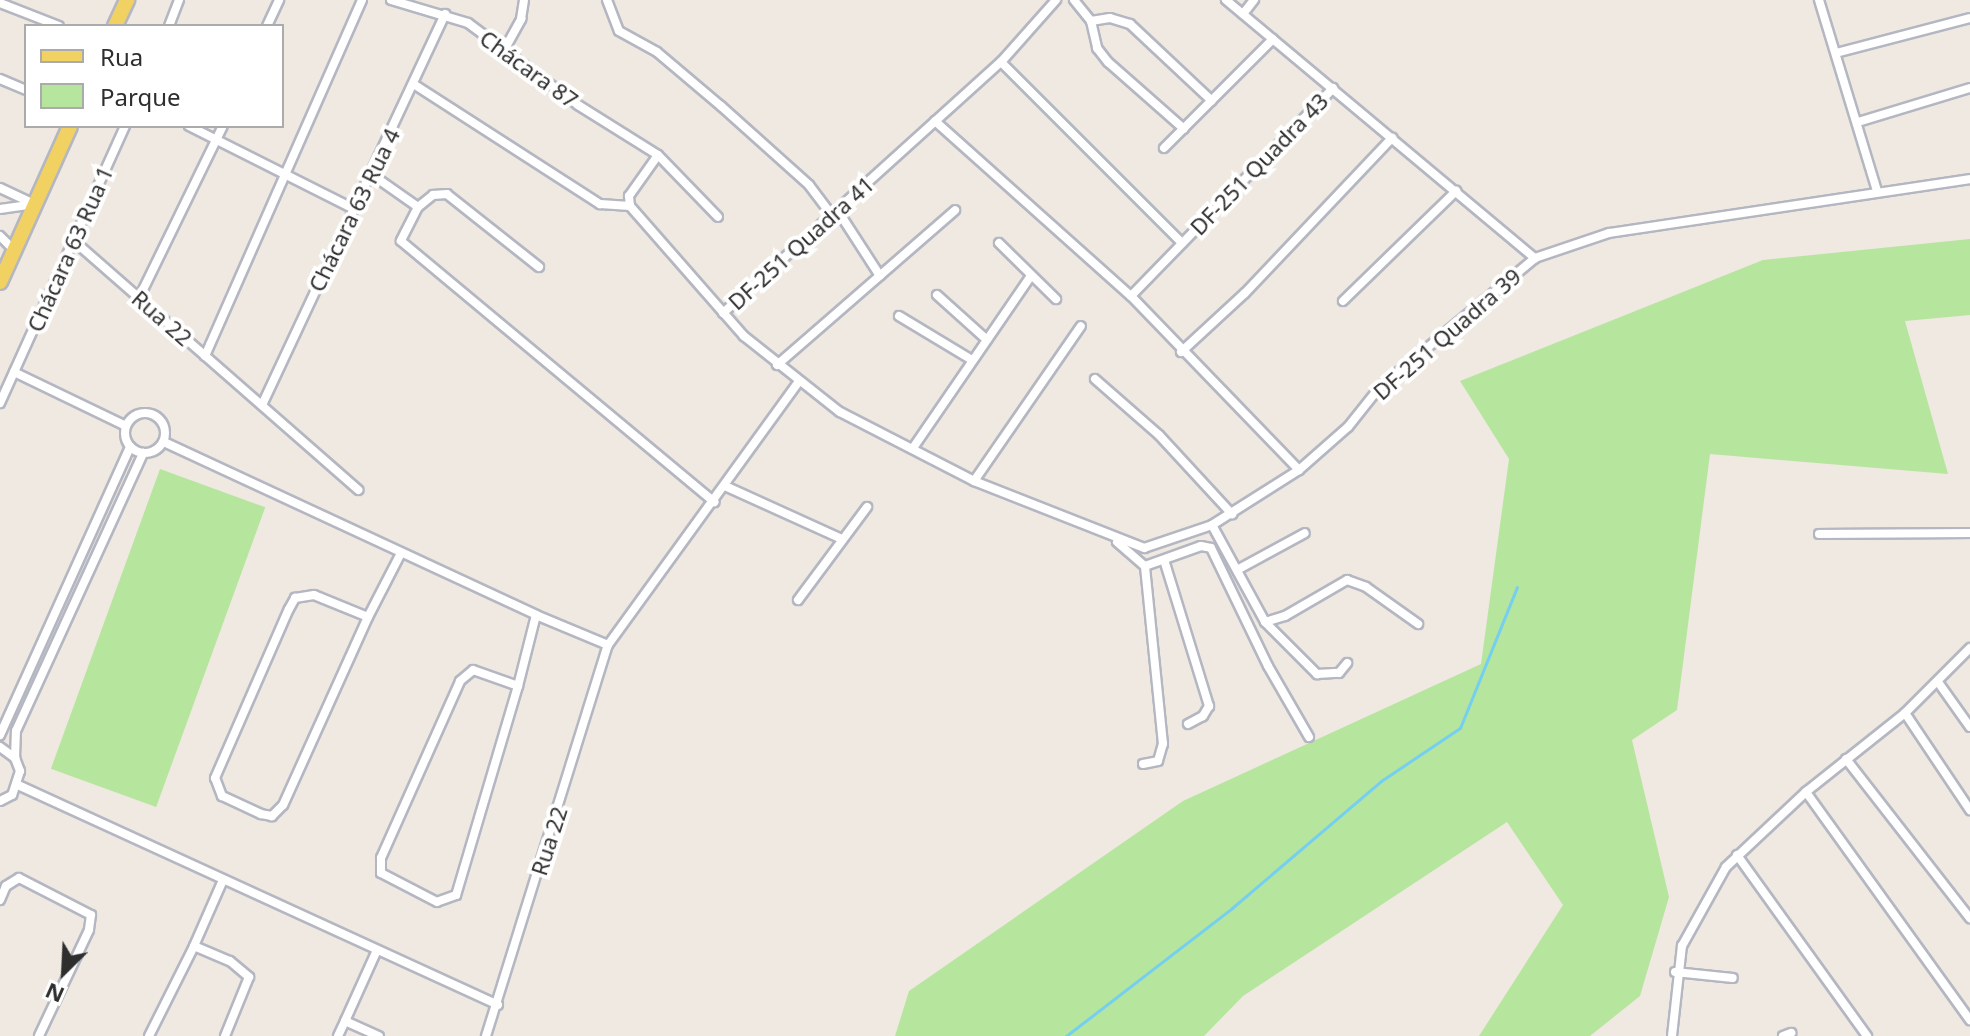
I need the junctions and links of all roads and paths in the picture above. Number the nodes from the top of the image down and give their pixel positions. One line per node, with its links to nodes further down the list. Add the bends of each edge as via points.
1 (127, 0): 20 (main road)
2 (179, 0): 21 (street)
3 (279, 0): 22 (street)
4 (362, 0): 45 (street)
5 (391, 0): 14 (street, Chácara 87)
6 (524, 0): 24 (street, via 521,19)
7 (607, 0): 56 (street, via 619,31 657,52)
8 (1056, 0): 26 (street, DF-251 Quadra 41)
9 (1074, 0): 18 (street)
10 (1226, 0): 16 (street)
11 (1254, 0): 16 (street)
12 (1819, 0): 25 (street)
13 (0, 3): 19 (street)
14 (430, 5): 15 (street, Chácara 87)
15 (445, 14): 24 (street, Chácara 87, via 468,23); 28 (street, Chácara 63 Rua 4)
16 (1243, 14): 23 (street)
17 (1970, 18): 25 (street)
18 (1091, 21): 32 (street, via 1110,18 1130,24); 39 (street, via 1093,37 1108,62)
19 (54, 24)
20 (116, 24)
21 (170, 24)
22 (268, 24)
23 (1273, 39): 29 (street); 32 (street)
24 (503, 52): 43 (street, Chácara 87)
25 (1836, 53): 34 (street)
26 (1001, 62): 33 (street, DF-251 Quadra 41); 61 (street)
27 (0, 79): 31 (street)
28 (415, 85): 44 (street, Chácara 63 Rua 4); 51 (street, via 600,204)
29 (1333, 88): 40 (street, DF-251 Quadra 43); 61 (street, DF-251 Quadra 43)
30 (1970, 88): 34 (street)
31 (24, 89)
32 (1212, 101): 39 (street)
33 (935, 121): 56 (street, DF-251 Quadra 41); 69 (street)
34 (1858, 122): 49 (street)
35 (69, 128): 50 (main road)
36 (124, 128): 59 (street, Chácara 63 Rua 1)
37 (193, 128): 41 (street)
38 (222, 128): 41 (street)
39 (1184, 129): 42 (street)
40 (1392, 138): 48 (street, DF-251 Quadra 43); 77 (street, via 1245,293)
41 (216, 141): 45 (street); 70 (street)
42 (1164, 148)
43 (658, 155): 51 (street, via 629,196); 57 (street, Chácara 87)
44 (371, 174): 52 (street); 54 (street, Chácara 63 Rua 4)
45 (286, 176): 54 (street); 78 (street)
46 (1970, 179): 49 (street, DF-251 Quadra 39)
47 (0, 188): 50 (street)
48 (1456, 191): 63 (street, DF-251 Quadra 43); 72 (street)
49 (1877, 191): 63 (street, DF-251 Quadra 39, via 1609,233)
50 (35, 204): 53 (street); 62 (main road)
51 (630, 206): 73 (street)
52 (418, 207): 64 (street, via 433,195 447,194); 95 (street, via 401,241)
53 (0, 209)
54 (354, 209): 85 (street, Chácara 63 Rua 4)
55 (955, 210): 65 (street)
56 (835, 213): 65 (street); 73 (street, DF-251 Quadra 41, via 759,275)
57 (718, 217)
58 (0, 236): 62 (street)
59 (74, 241): 70 (street, Rua 22); 81 (street, Chácara 63 Rua 1)
60 (999, 243): 67 (street)
61 (1182, 243): 69 (street, DF-251 Quadra 43)
62 (14, 250): 66 (main road)
63 (1535, 258): 91 (street, DF-251 Quadra 39, via 1379,388 1348,427)
64 (539, 267)
65 (880, 276): 80 (street)
66 (1, 277)
67 (1030, 277): 71 (street); 76 (street)
68 (937, 295): 76 (street)
69 (1131, 296): 77 (street)
70 (139, 298): 78 (street, Rua 22)
71 (1056, 299)
72 (1343, 301)
73 (723, 313): 80 (street, DF-251 Quadra 41)
74 (899, 316): 79 (street)
75 (1081, 326): 92 (street)
76 (987, 340): 79 (street)
77 (1181, 352): 91 (street)
78 (205, 356): 85 (street, Rua 22)
79 (972, 360): 89 (street)
80 (777, 365): 83 (street, DF-251 Quadra 41)
81 (14, 372): 84 (street, Chácara 63 Rua 1); 86 (street)
82 (1095, 379): 97 (street, via 1159,435)
83 (798, 383): 89 (street, DF-251 Quadra 41, via 868,428); 93 (street, Rua 22)
84 (0, 403)
85 (262, 405): 94 (street, Rua 22)
86 (126, 426): 87 (street, via 133,418 153,415 165,432); 88 (street)
87 (164, 442): 90 (street); 104 (street)
88 (130, 447): 90 (street); 121 (street)
89 (913, 448): 92 (street, DF-251 Quadra 39)
90 (143, 453): 124 (street, via 16,731)
91 (1299, 470): 97 (street, DF-251 Quadra 39)
92 (974, 481): 103 (street, DF-251 Quadra 39)
93 (725, 486): 95 (street, Rua 22); 102 (street)
94 (358, 490)
95 (714, 502): 113 (street, Rua 22)
96 (867, 507): 102 (street)
97 (1232, 514): 98 (street, DF-251 Quadra 39)
98 (1212, 525): 103 (street, DF-251 Quadra 39, via 1156,548); 107 (street)
99 (1305, 533): 107 (street)
100 (1970, 533): 101 (street)
101 (1819, 534)
102 (842, 539): 108 (street)
103 (1116, 540): 106 (street)
104 (400, 555): 109 (street); 110 (street)
105 (1165, 563): 106 (street); 119 (street, via 1209,706 1209,712); 122 (street, via 1201,546 1211,548)
106 (1145, 566): 126 (street, via 1163,744 1158,761)
107 (1237, 570): 111 (street)
108 (798, 600)
109 (536, 615): 113 (street); 117 (street)
110 (368, 617): 110 (street, via 283,805 272,816 222,796 215,778 295,598 314,595)
111 (1265, 622): 112 (street, via 1347,580 1366,587); 115 (street, via 1317,674 1339,673)
112 (1418, 624)
113 (608, 645): 139 (street, Rua 22)
114 (1970, 648): 116 (street)
115 (1347, 663)
116 (1938, 682): 118 (street); 120 (street)
117 (518, 686): 117 (street, via 456,895 437,902 392,881 381,873 381,858 460,681 473,670)
118 (1905, 713): 125 (street); 130 (street)
119 (1188, 724)
120 (1970, 727)
121 (0, 735)
122 (1309, 737)
123 (0, 747): 124 (street)
124 (15, 758): 127 (street)
125 (1846, 759): 128 (street); 134 (street)
126 (1143, 764)
127 (18, 785): 129 (street); 132 (street)
128 (1806, 792): 131 (street); 140 (street)
129 (0, 801)
130 (1970, 810)
131 (1737, 855): 137 (street, via 1696,913); 149 (street)
132 (223, 880): 135 (street); 136 (street)
133 (0, 900): 142 (street, via 6,886 19,878 91,915 89,930)
134 (1970, 918)
135 (194, 946): 143 (street); 144 (street, via 230,961 249,977)
136 (377, 950): 139 (street); 141 (street)
137 (1675, 972): 138 (street); 148 (street)
138 (1733, 978)
139 (498, 1005): 147 (street, Rua 22)
140 (1970, 1020)
141 (345, 1021): 145 (street); 146 (street)
142 (39, 1036)
143 (149, 1036)
144 (225, 1036)
145 (338, 1036)
146 (379, 1036)
147 (486, 1036)
148 (1672, 1036)
149 (1867, 1036)

